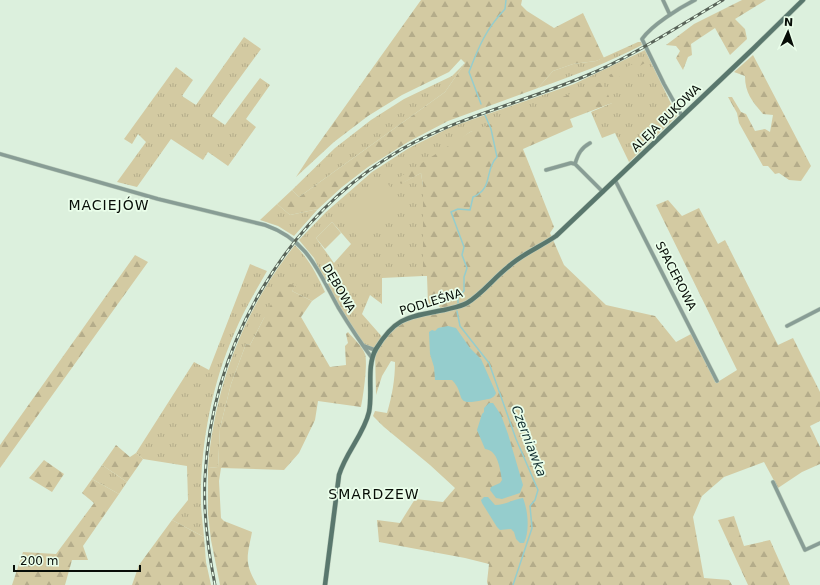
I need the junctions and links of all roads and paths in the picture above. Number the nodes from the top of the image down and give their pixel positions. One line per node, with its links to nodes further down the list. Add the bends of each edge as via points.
1 (663, 0): 4 (street)
2 (694, 0): 4 (street)
3 (803, 0): 5 (street, ALEJA BUKOWA)
4 (670, 15): 5 (street, via 642,39)
5 (682, 116): 10 (street, ALEJA BUKOWA)
6 (590, 143): 8 (street, via 580,150)
7 (0, 154): 15 (street, DĘBOWA, via 158,199 266,225 282,232 295,241 311,259)
8 (575, 164): 9 (street); 11 (street)
9 (546, 170)
10 (615, 180): 11 (street, ALEJA BUKOWA); 18 (street, SPACEROWA)
11 (603, 192): 12 (street, ALEJA BUKOWA, via 560,232)
12 (539, 247): 16 (street, PODLEŚNA, via 511,264 468,302 412,316 399,322)
13 (820, 309): 14 (street)
14 (787, 326)
15 (363, 346): 16 (street); 17 (street, DĘBOWA)
16 (375, 350): 17 (street, PODLEŚNA)
17 (372, 358): 21 (street, PODLEŚNA, via 367,417 344,461 337,483)
18 (718, 381)
19 (773, 482): 20 (street, via 806,550)
20 (820, 543)
21 (325, 585)

